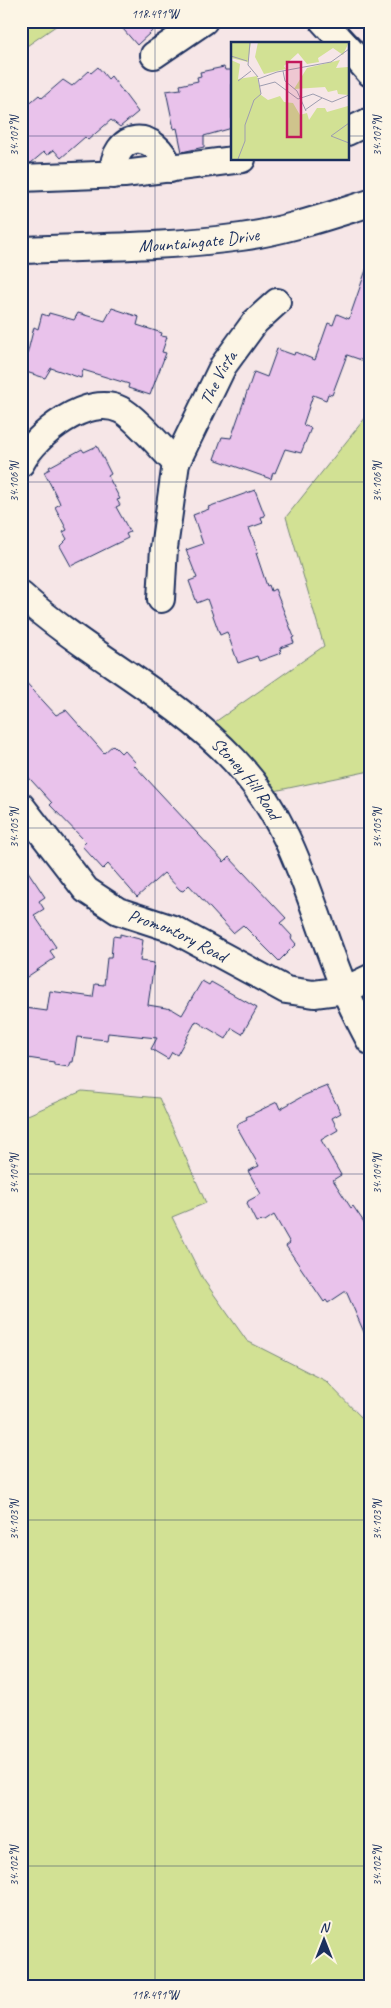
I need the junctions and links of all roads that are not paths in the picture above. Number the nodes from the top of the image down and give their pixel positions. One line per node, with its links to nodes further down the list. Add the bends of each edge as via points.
1 (204, 21): 5 (street)
2 (322, 21): 3 (street)
3 (342, 42)
4 (348, 48): 6 (street)
5 (154, 55)
6 (370, 73)
7 (370, 121): 8 (street)
8 (348, 132)
9 (235, 160): 10 (street, via 113,175)
10 (21, 178)
11 (370, 202): 12 (street, Mountaingate Drive, via 326,217 243,237)
12 (21, 250)
13 (277, 302): 15 (street, The Vista, via 255,322 222,366)
14 (23, 457): 15 (street, via 58,422 85,408 102,404 123,410)
15 (176, 463): 17 (street, The Vista, via 164,548)
16 (21, 595): 20 (street, Stoney Hill Road, via 173,708 234,759 288,838)
17 (161, 599)
18 (21, 806): 20 (street, Promontory Road, via 86,890 118,911 173,929 286,990 314,994)
19 (370, 978): 20 (street, Promontory Road)
20 (344, 990): 21 (street, Stoney Hill Road)
21 (370, 1041)

